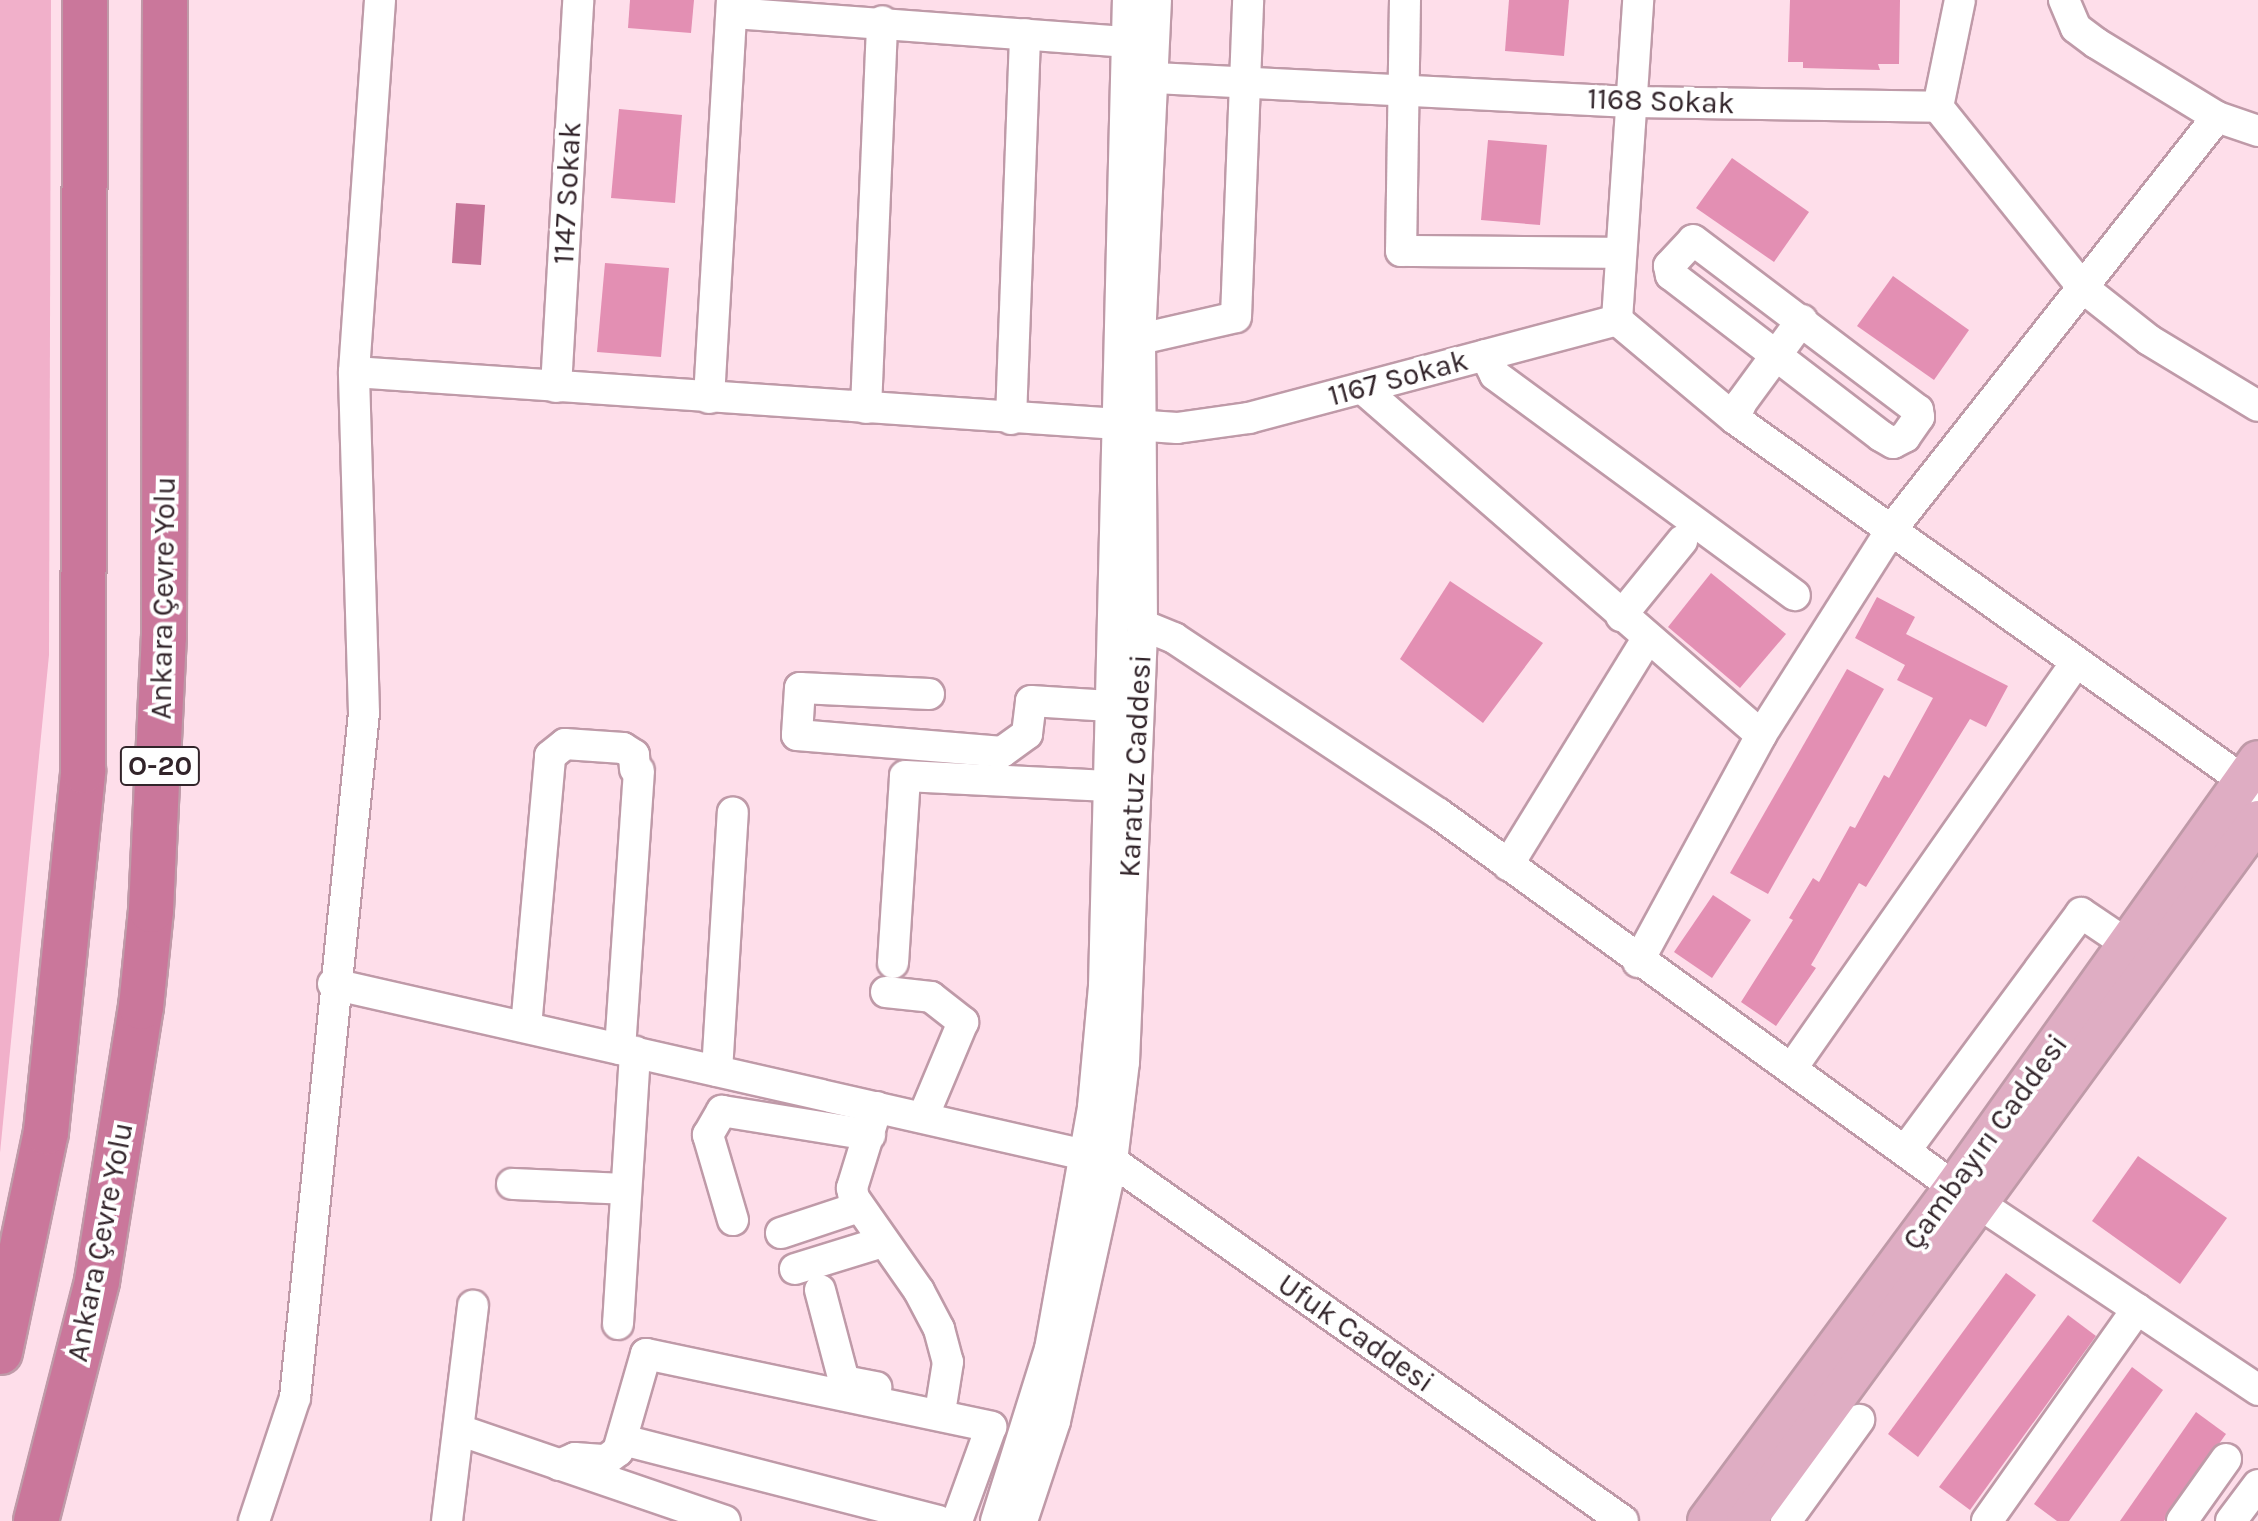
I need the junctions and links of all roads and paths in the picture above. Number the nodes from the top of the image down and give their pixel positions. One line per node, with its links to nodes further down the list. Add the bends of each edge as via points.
1 (85, 0): 77 (highway, O-20, via 83,771 46,1132)
2 (165, 0): 87 (highway, Ankara Çevre Yolu / O-20, via 164,637 151,910 141,1007 97,1281)
3 (380, 0): 30 (street)
4 (578, 0): 31 (street, 1147 Sokak)
5 (1128, 0): 15 (street, Karatuz Caddesi)
6 (1156, 0): 15 (street, Karatuz Caddesi)
7 (1248, 0): 17 (street)
8 (1405, 0): 18 (street)
9 (1638, 0): 19 (street)
10 (1960, 0): 20 (street)
11 (2064, 0): 21 (street, via 2076,28)
12 (732, 6): 13 (street); 33 (street)
13 (882, 21): 14 (street); 35 (street)
14 (1025, 34): 15 (street); 36 (street)
15 (1141, 43): 16 (street, Karatuz Caddesi); 38 (street, Karatuz Caddesi)
16 (1155, 78): 17 (street, 1168 Sokak); 27 (street, Karatuz Caddesi)
17 (1243, 82): 18 (street, 1168 Sokak); 27 (street, via 1236,317)
18 (1403, 87): 19 (street, 1168 Sokak); 23 (street, via 1401,251)
19 (1630, 102): 20 (street, 1168 Sokak); 23 (street)
20 (1938, 107): 24 (street)
21 (2217, 117): 22 (street); 24 (street)
22 (2258, 131)
23 (1618, 253): 25 (street)
24 (2082, 287): 34 (street, via 2149,340); 39 (street)
25 (1617, 320): 28 (street, 1167 Sokak); 37 (street)
26 (1802, 320): 29 (street); 29 (street, via 1701,241 1686,245 1673,260 1671,275); 29 (street, via 1918,410 1905,437 1893,443 1881,436)
27 (1140, 339): 38 (street, Karatuz Caddesi)
28 (1485, 355): 32 (street, 1167 Sokak); 41 (street, via 1495,375)
29 (1775, 357): 37 (street)
30 (354, 372): 31 (street, 1167 Sokak); 56 (street, via 364,713)
31 (556, 387): 33 (street, 1167 Sokak)
32 (1362, 388): 38 (street, 1167 Sokak, via 1249,418 1177,428); 42 (street)
33 (709, 398): 35 (street, 1167 Sokak)
34 (2258, 406)
35 (866, 408): 36 (street, 1167 Sokak)
36 (1011, 419): 38 (street, 1167 Sokak)
37 (1735, 419): 39 (street)
38 (1128, 424): 43 (street, Karatuz Caddesi); 47 (street)
39 (1891, 530): 45 (street); 48 (street)
40 (1682, 541): 42 (street)
41 (1795, 595)
42 (1621, 616): 44 (street)
43 (1142, 625): 53 (street, via 1174,638); 64 (street, Karatuz Caddesi, via 1124,1062)
44 (1647, 639): 48 (street); 53 (street)
45 (2076, 663): 49 (street); 59 (street)
46 (929, 694): 47 (street, via 800,688 797,735 1002,752 1027,734 1031,701)
47 (1110, 706): 50 (street)
48 (1761, 735): 55 (street)
49 (2253, 777): 54 (main road, Çambayırı Caddesi)
50 (1109, 786): 61 (street, via 905,776 890,978 931,997 963,1022); 64 (street)
51 (733, 812): 60 (street)
52 (2258, 820): 67 (main road, Çambayırı Caddesi)
53 (1508, 865): 55 (street)
54 (2127, 944): 63 (street, via 2081,913); 67 (main road, Çambayırı Caddesi)
55 (1638, 962): 59 (street)
56 (333, 984): 57 (street); 88 (street, via 295,1398)
57 (526, 1027): 58 (street); 58 (street, via 550,756 565,744 623,748 634,755 637,770)
58 (628, 1051): 60 (street); 66 (street)
59 (1792, 1068): 63 (street)
60 (717, 1071): 62 (street)
61 (923, 1117): 62 (street); 64 (street)
62 (874, 1121): 68 (street, via 852,1188); 69 (street, via 722,1111 708,1135)
63 (1905, 1151): 67 (street)
64 (1098, 1157): 80 (street, Karatuz Caddesi); 95 (street, Ufuk Caddesi)
65 (512, 1184): 66 (street)
66 (626, 1189): 76 (street)
67 (1968, 1196): 75 (street); 96 (main road, Çambayırı Caddesi); 97 (main road, Çambayırı Caddesi)
68 (859, 1207): 70 (street); 71 (street)
69 (733, 1220)
70 (781, 1233)
71 (883, 1242): 72 (street); 79 (street, via 919,1291 943,1339 948,1371)
72 (795, 1269)
73 (820, 1290): 79 (street, via 844,1381)
74 (473, 1306): 82 (street)
75 (2137, 1309): 78 (street); 99 (street)
76 (618, 1324)
77 (0, 1352)
78 (2258, 1390)
79 (942, 1401): 80 (street)
80 (1043, 1417): 93 (street); 94 (street, Karatuz Caddesi)
81 (1859, 1420): 98 (street)
82 (459, 1430): 85 (street); 89 (street)
83 (623, 1440): 85 (street, via 606,1460 575,1458); 91 (street); 92 (street, via 646,1354 991,1427)
84 (2226, 1459): 100 (street)
85 (559, 1465): 90 (street)
86 (2258, 1485): 101 (street)
87 (36, 1521)
88 (254, 1521)
89 (447, 1521)
90 (725, 1521)
91 (939, 1521)
92 (957, 1521)
93 (996, 1521)
94 (1022, 1521)
95 (1623, 1521)
96 (1707, 1521)
97 (1746, 1521)
98 (1786, 1521)
99 (1987, 1521)
100 (2182, 1521)
101 (2231, 1521)

